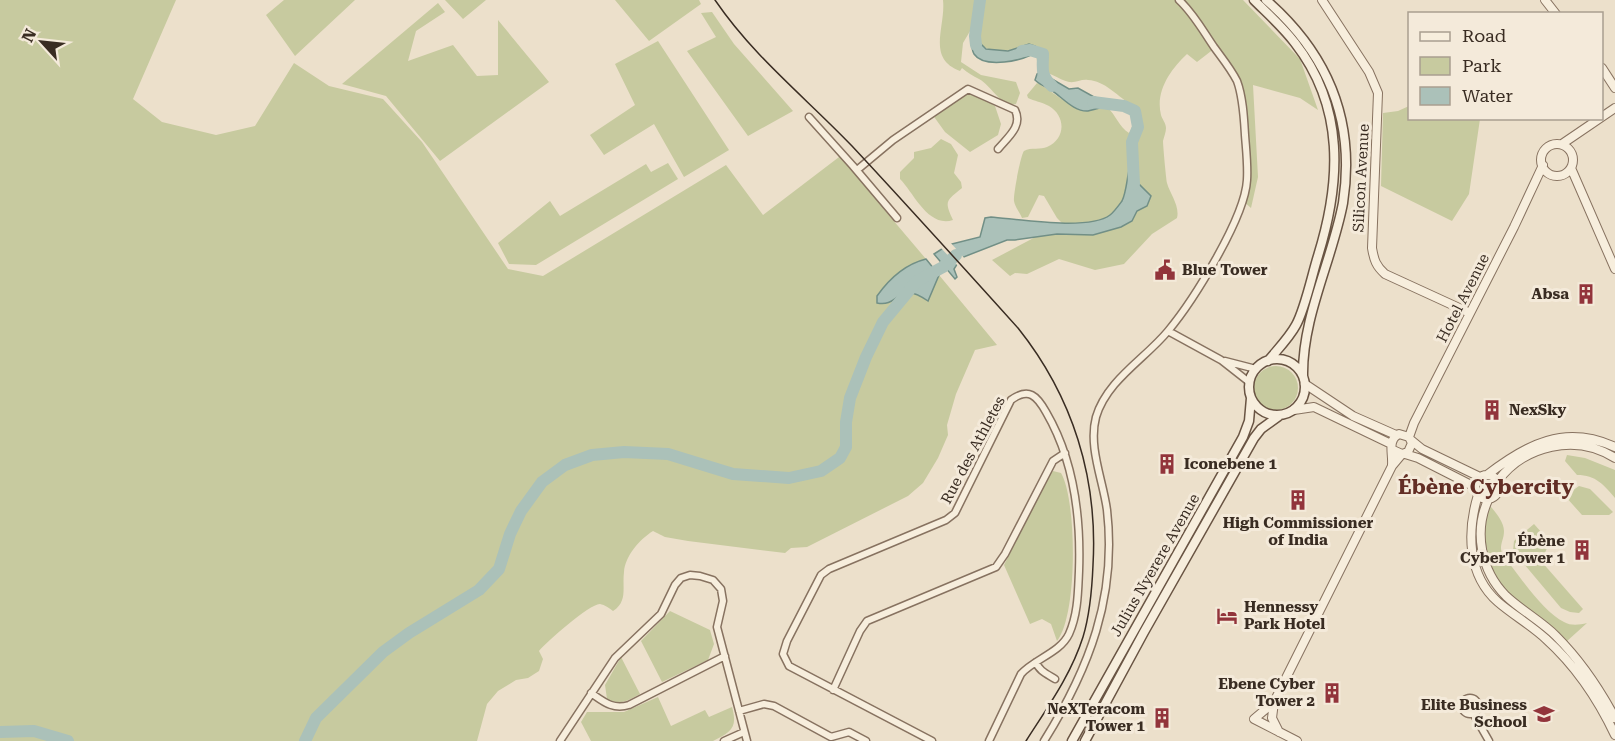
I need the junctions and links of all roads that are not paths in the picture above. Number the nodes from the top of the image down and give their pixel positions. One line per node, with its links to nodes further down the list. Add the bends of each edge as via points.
1 (1179, 0): 25 (street, via 1196,18 1237,82 1244,117 1247,180 1243,201 1221,248)
2 (1254, 0): 27 (main road, via 1296,44 1318,82 1329,114 1335,158 1329,218 1296,325)
3 (1266, 0): 29 (main road, via 1298,31 1317,58 1339,108 1346,143 1343,203 1307,332)
4 (1322, 0): 24 (street, Silicon Avenue, via 1378,93 1372,248 1377,267)
5 (1545, 0): 6 (street)
6 (1554, 12)
7 (1603, 70): 8 (street)
8 (1615, 88)
9 (809, 117): 17 (street)
10 (1598, 120): 11 (street)
11 (1576, 135): 12 (street); 14 (street)
12 (1562, 144): 14 (street); 15 (street, via 1548,147 1542,155)
13 (998, 149): 17 (street, via 1018,125 1019,117 1015,110 968,89 893,140)
14 (1572, 154): 16 (street)
15 (1543, 165): 19 (street); 21 (street, Hotel Avenue)
16 (1571, 168): 18 (street); 20 (street)
17 (857, 170): 22 (street)
18 (1563, 174): 19 (street); 20 (street)
19 (1554, 175): 21 (street)
20 (1576, 183): 23 (street)
21 (1534, 185): 24 (street, Hotel Avenue)
22 (897, 218)
23 (1615, 269)
24 (1470, 313): 34 (street, Hotel Avenue)
25 (1168, 331): 26 (street); 63 (street, via 1120,378 1097,414 1096,459 1109,534 1104,605 1081,677)
26 (1221, 360): 28 (street); 30 (street)
27 (1268, 361): 28 (main road); 29 (main road, via 1292,364)
28 (1256, 369): 30 (main road)
29 (1304, 380): 32 (main road, via 1304,394); 34 (street, via 1353,416)
30 (1250, 382): 31 (main road)
31 (1251, 398): 33 (main road, via 1262,411); 64 (main road, Julius Nyerere Avenue, via 1243,437)
32 (1294, 410): 33 (main road); 35 (street, via 1314,407)
33 (1279, 416): 65 (main road, Julius Nyerere Avenue, via 1254,438)
34 (1405, 436): 35 (street); 38 (street, via 1410,450); 41 (street)
35 (1392, 447): 38 (street); 40 (street)
36 (1615, 447): 41 (street, via 1579,438 1548,440 1530,446)
37 (1065, 453): 46 (street, Rue des Athletes, via 1075,493 1080,546 1076,614 1061,645); 48 (street, via 1053,461 996,567 867,621); 48 (street, Rue des Athletes, via 1039,400 1033,395 1018,395 1011,400 955,513 821,575 783,654 789,666)
38 (1403, 454): 40 (street); 43 (street, via 1418,458)
39 (1615, 458): 42 (street, via 1592,447 1562,444 1526,456)
40 (1392, 466): 50 (street)
41 (1483, 476): 42 (street, via 1493,477); 43 (street)
42 (1497, 482): 44 (street, via 1497,492)
43 (1476, 491): 44 (street); 56 (street, via 1470,537 1479,576 1496,600 1545,638 1582,677)
44 (1489, 498): 53 (street, via 1481,520 1481,538 1493,579 1504,594 1571,652)
45 (725, 656): 49 (street, via 629,705 610,706); 49 (street, via 717,627 723,601 721,589 709,578 685,576 677,581 655,621 615,658); 51 (street)
46 (1036, 662): 47 (street, via 1038,668); 62 (street, Rue des Athletes, via 1021,674)
47 (1055, 679)
48 (833, 690): 61 (street, Rue des Athletes)
49 (591, 693): 57 (street)
50 (1274, 702): 55 (street, via 1272,718); 55 (street, via 1254,719)
51 (739, 711): 54 (street); 60 (street, via 764,704 774,706 831,737 849,732)
52 (1473, 714): 67 (street)
53 (1615, 718)
54 (744, 732): 58 (street); 59 (street)
55 (1279, 732): 66 (street)
56 (1615, 735)
57 (560, 741)
58 (724, 741)
59 (747, 741)
60 (866, 741)
61 (932, 741)
62 (989, 741)
63 (1044, 741)
64 (1072, 741)
65 (1085, 741)
66 (1296, 741)
67 (1489, 741)

